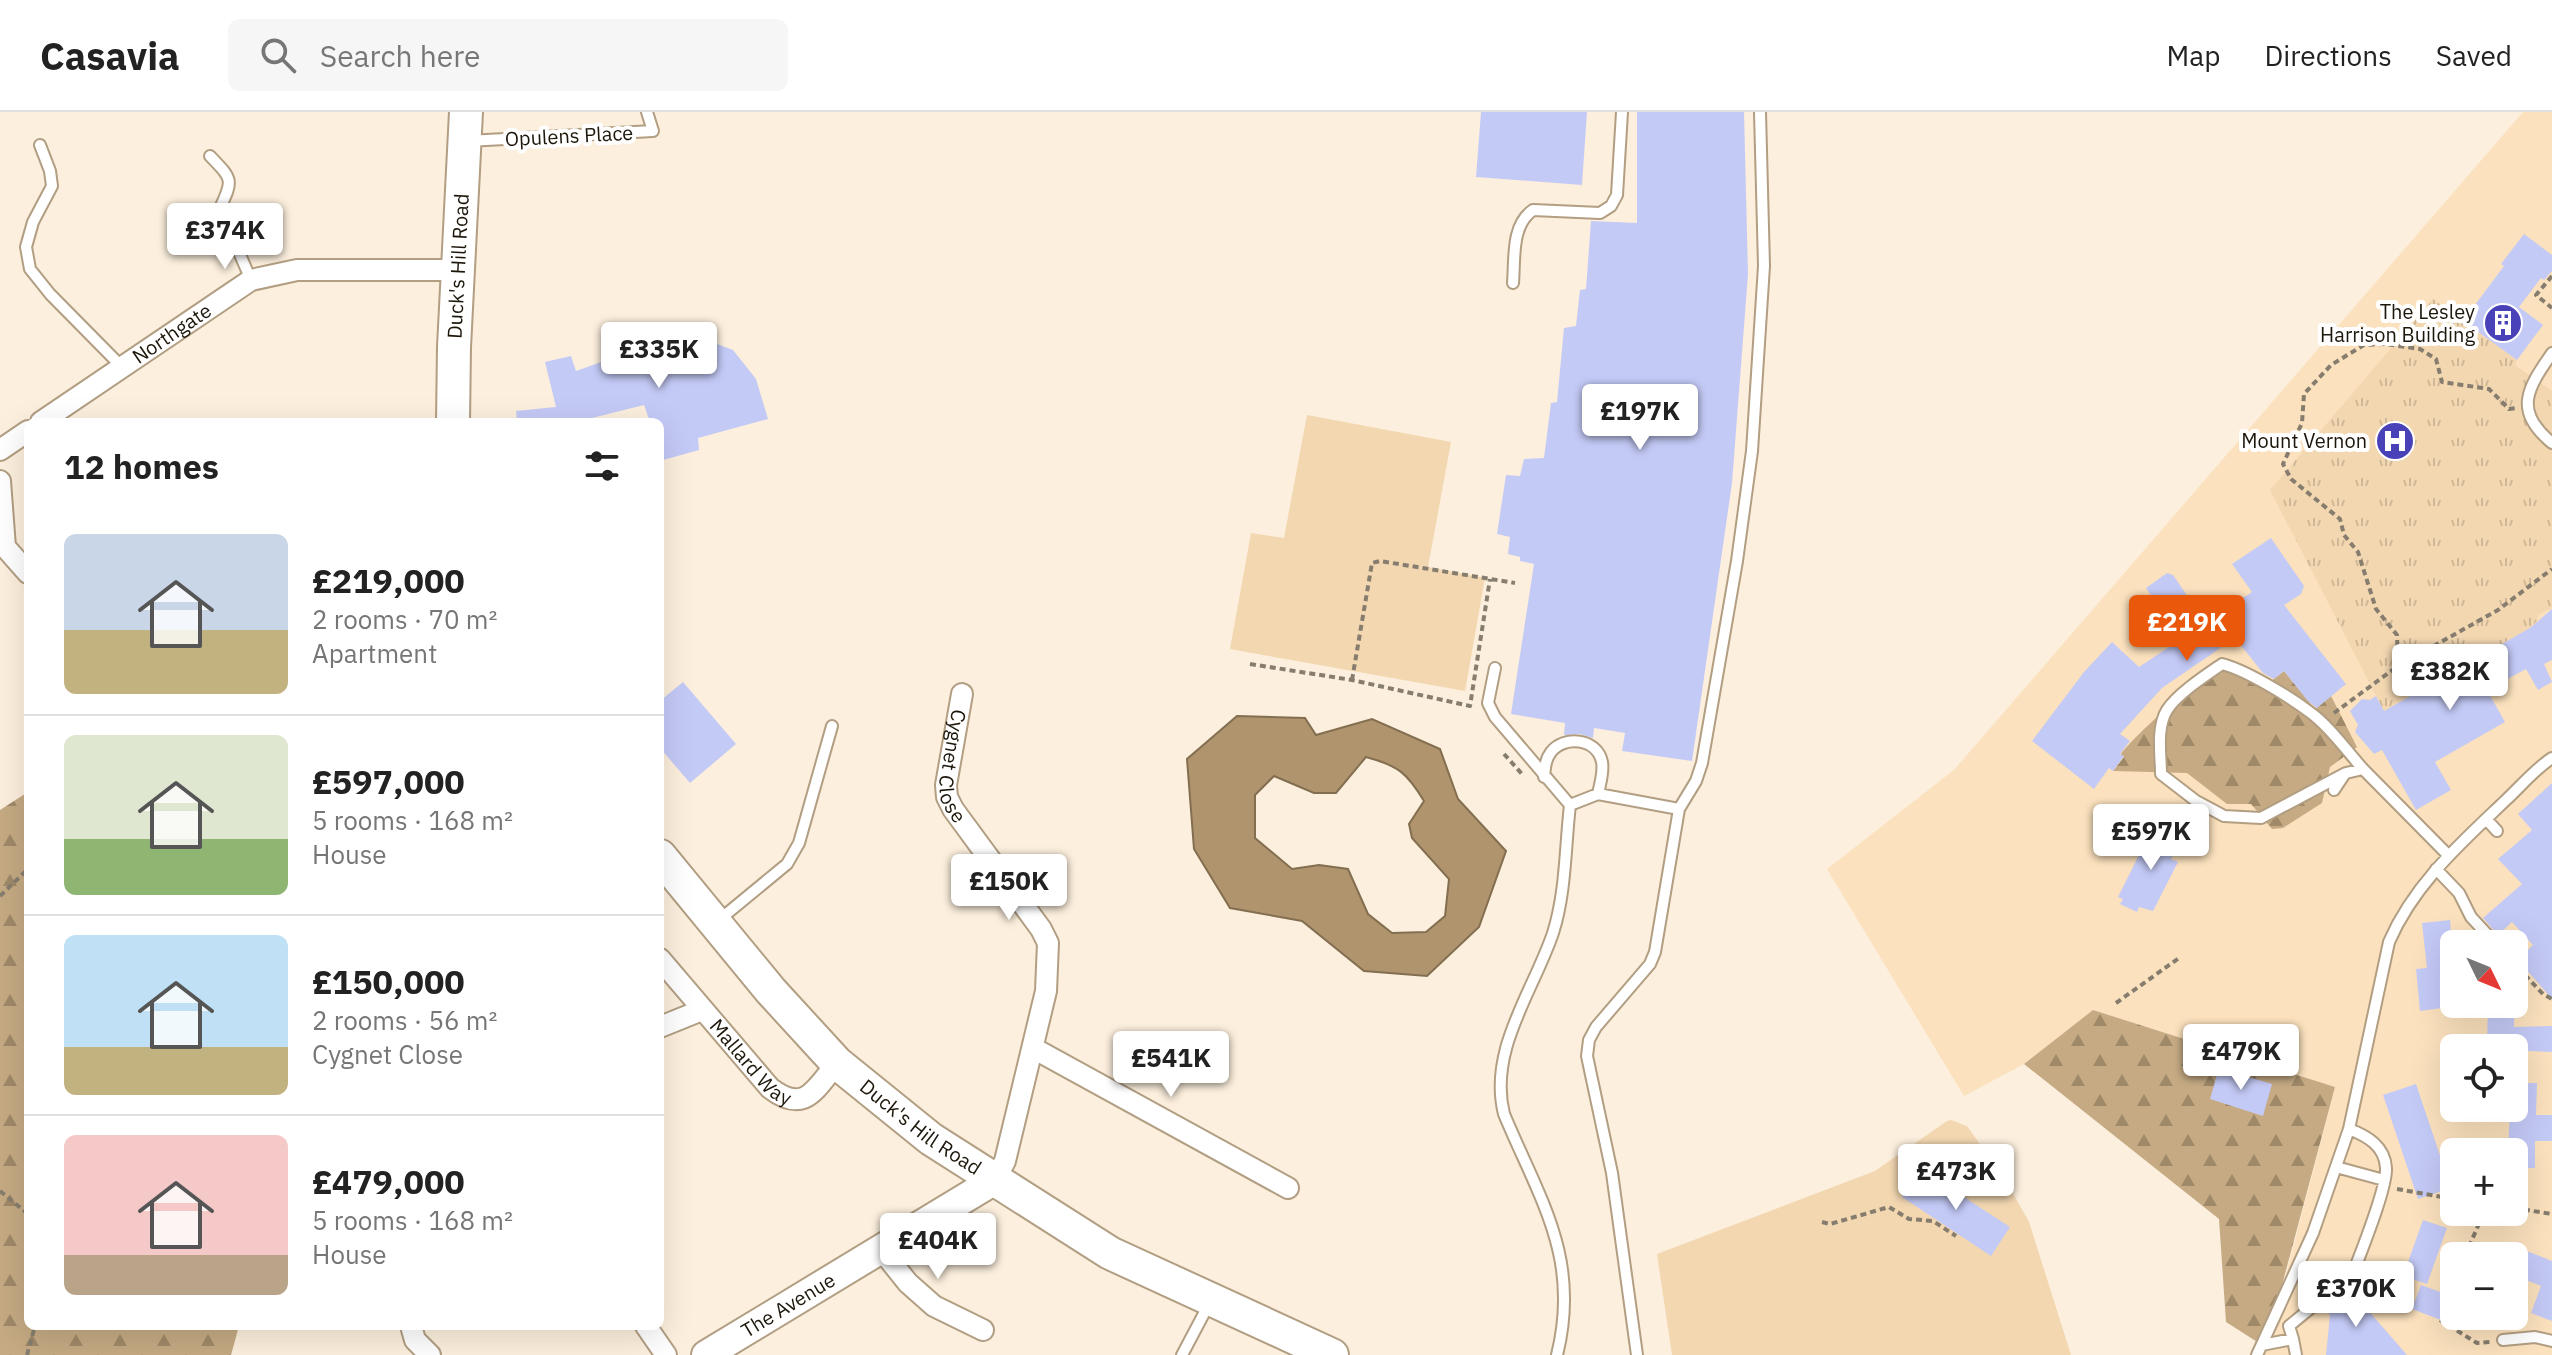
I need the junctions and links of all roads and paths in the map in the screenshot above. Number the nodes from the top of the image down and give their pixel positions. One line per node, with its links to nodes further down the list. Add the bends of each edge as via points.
1 (647, 112): 4 (lane, Opulens Place, via 653,131)
2 (1622, 112): 10 (lane, via 1617,195 1611,206 1600,213 1533,210 1525,215 1518,225)
3 (1760, 112): 39 (lane, via 1764,266 1747,498 1702,763)
4 (465, 126): 7 (main road, Duck's Hill Road)
5 (40, 145): 13 (lane, via 52,186 26,247 30,269)
6 (210, 156): 9 (lane, via 229,176 231,186 220,208)
7 (458, 270): 9 (street, Northgate, via 297,270); 16 (main road, Duck's Hill Road)
8 (2552, 277): 11 (path, via 2536,295)
9 (251, 280): 13 (street, Northgate)
10 (1513, 283)
11 (2552, 308)
12 (2552, 353): 14 (lane, via 2531,383)
13 (122, 367): 15 (street, Northgate)
14 (2527, 406): 18 (lane, via 2534,428); 26 (path, via 2509,409 2489,389 2442,382 2436,359 2420,349 2385,344 2364,345 2331,365 2304,394 2302,423 2283,464 2291,479 2340,519 2344,535 2358,552 2376,609 2397,635)
15 (47, 418)
16 (453, 418)
17 (24, 434): 19 (street)
18 (2552, 443)
19 (0, 450)
20 (0, 481): 21 (street, via 5,547)
21 (24, 568)
22 (2552, 569): 26 (path, via 2498,610)
23 (1490, 579): 24 (path); 28 (path, via 1372,563); 28 (path, via 1470,706)
24 (1515, 583)
25 (1250, 664): 28 (path)
26 (2398, 666): 30 (path)
27 (1495, 668): 35 (lane, via 1488,703)
28 (1352, 680)
29 (962, 694): 56 (street, Cygnet Close, via 947,797 1048,943 1046,991)
30 (2320, 722): 33 (lane); 34 (lane, via 2262,681 2222,664 2167,710 2160,733 2161,774 2224,816 2261,818)
31 (832, 726): 47 (lane, via 799,843 787,864)
32 (2552, 758): 40 (lane)
33 (2363, 769): 34 (lane); 42 (lane)
34 (2346, 773): 36 (lane)
35 (1544, 777): 37 (lane, via 1554,749 1564,742 1585,743 1602,761); 38 (lane)
36 (2334, 790)
37 (1598, 794): 38 (lane); 39 (lane)
38 (1570, 805): 89 (lane, via 1553,932 1506,1047 1500,1083 1504,1114 1556,1235 1566,1278 1565,1324)
39 (1679, 809): 90 (lane, via 1655,952 1596,1027 1587,1056 1612,1173)
40 (2486, 819): 41 (lane); 42 (lane)
41 (2497, 831)
42 (2448, 855): 44 (lane)
43 (664, 861): 47 (main road, Duck's Hill Road)
44 (2436, 869): 48 (lane); 58 (lane, via 2389,942)
45 (24, 873): 46 (path)
46 (0, 896)
47 (714, 924): 57 (main road, Duck's Hill Road)
48 (2483, 930)
49 (2179, 958): 53 (path)
50 (664, 964): 54 (street, Mallard Way)
51 (2528, 978): 52 (path)
52 (2552, 999)
53 (2116, 1003)
54 (702, 1010): 55 (street, Mallard Way); 57 (street, Mallard Way, via 784,1099 799,1101 810,1095)
55 (664, 1025)
56 (1033, 1048): 60 (street, Cygnet Close, via 1005,1161); 62 (street)
57 (837, 1063): 60 (main road, Duck's Hill Road, via 931,1139)
58 (2349, 1129): 59 (lane); 61 (lane, via 2369,1136 2378,1146 2386,1168)
59 (2336, 1167): 61 (lane); 82 (lane, via 2313,1233)
60 (995, 1180): 70 (street, The Avenue); 72 (main road, Duck's Hill Road, via 1110,1253)
61 (2383, 1183): 64 (path); 71 (lane)
62 (1288, 1188)
63 (0, 1191): 66 (path)
64 (2440, 1196)
65 (2528, 1210): 67 (path)
66 (24, 1211)
67 (2552, 1214)
68 (1822, 1222): 69 (path, via 1889,1207 1909,1219 1933,1221)
69 (1956, 1236)
70 (880, 1248): 77 (street, via 934,1306); 86 (street, The Avenue)
71 (2354, 1271): 73 (path)
72 (1211, 1299): 87 (lane); 88 (main road, Duck's Hill Road)
73 (2312, 1307): 79 (lane, via 2289,1326)
74 (34, 1330): 83 (path)
75 (412, 1330): 84 (street)
76 (649, 1330): 85 (street)
77 (983, 1330)
78 (2456, 1330): 80 (path, via 2477,1343)
79 (2293, 1339): 82 (lane); 91 (lane)
80 (2503, 1340): 81 (lane)
81 (2552, 1341)
82 (2259, 1350)
83 (27, 1355)
84 (430, 1355)
85 (666, 1355)
86 (706, 1355)
87 (1182, 1355)
88 (1332, 1355)
89 (1557, 1355)
90 (1637, 1355)
91 (2296, 1355)

